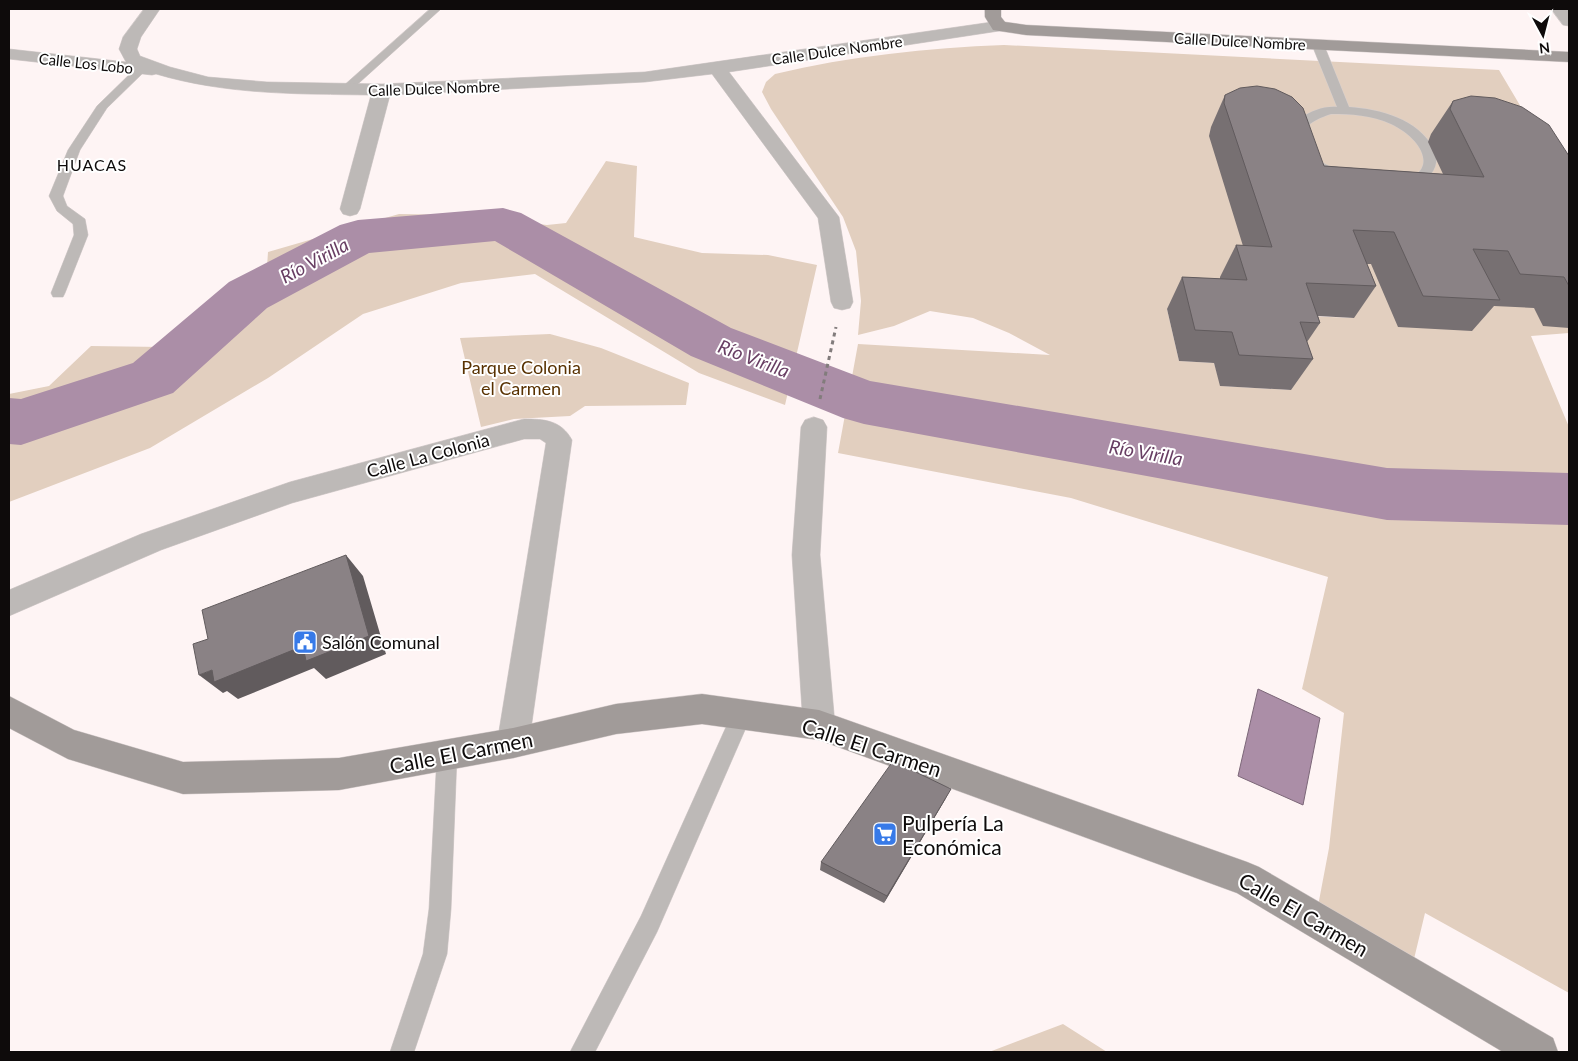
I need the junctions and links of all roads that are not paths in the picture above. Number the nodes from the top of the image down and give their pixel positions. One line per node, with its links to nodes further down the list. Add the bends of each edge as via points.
1 (152, 9): 12 (street, Calle Dulce Nombre, via 132,37 128,49 133,59)
2 (436, 9): 13 (lane)
3 (993, 9): 6 (street, via 993,17)
4 (1560, 9): 5 (street)
5 (1569, 21)
6 (999, 26): 7 (street, Calle Dulce Nombre); 10 (street, Calle Dulce Nombre)
7 (1318, 45): 9 (street, Calle Dulce Nombre); 15 (lane)
8 (9, 54): 11 (street, Calle Los Lobo)
9 (1569, 57)
10 (717, 68): 14 (street, Calle Dulce Nombre, via 636,78); 18 (street, via 828,217)
11 (140, 69): 12 (street, Calle Los Lobo); 17 (lane, via 103,106 74,150 56,196 62,208 80,222 81,235)
12 (164, 71): 13 (street, Calle Dulce Nombre, via 208,82 267,88)
13 (346, 90): 14 (street, Calle Dulce Nombre)
14 (382, 90): 16 (street)
15 (1344, 110): 15 (lane, via 1313,114 1300,121 1295,131 1296,143 1304,155 1318,166 1345,179 1382,186 1410,182 1429,170 1431,158 1426,145 1413,132 1374,114)
16 (350, 209)
17 (58, 293)
18 (842, 302)
19 (814, 427): 23 (street, via 806,555)
20 (9, 603): 24 (street, Calle La Colonia, via 151,542 290,493 524,429 546,429 559,440)
21 (9, 712): 25 (street, Calle El Carmen, via 68,744 183,778 339,774)
22 (742, 714): 23 (street, Calle El Carmen); 24 (street, Calle El Carmen, via 702,709 616,719); 27 (lane, via 649,924)
23 (819, 725): 28 (street, Calle El Carmen, via 1247,879)
24 (513, 743): 25 (street, Calle El Carmen)
25 (447, 755): 26 (lane, via 435,954)
26 (402, 1052)
27 (582, 1052)
28 (1539, 1052)

